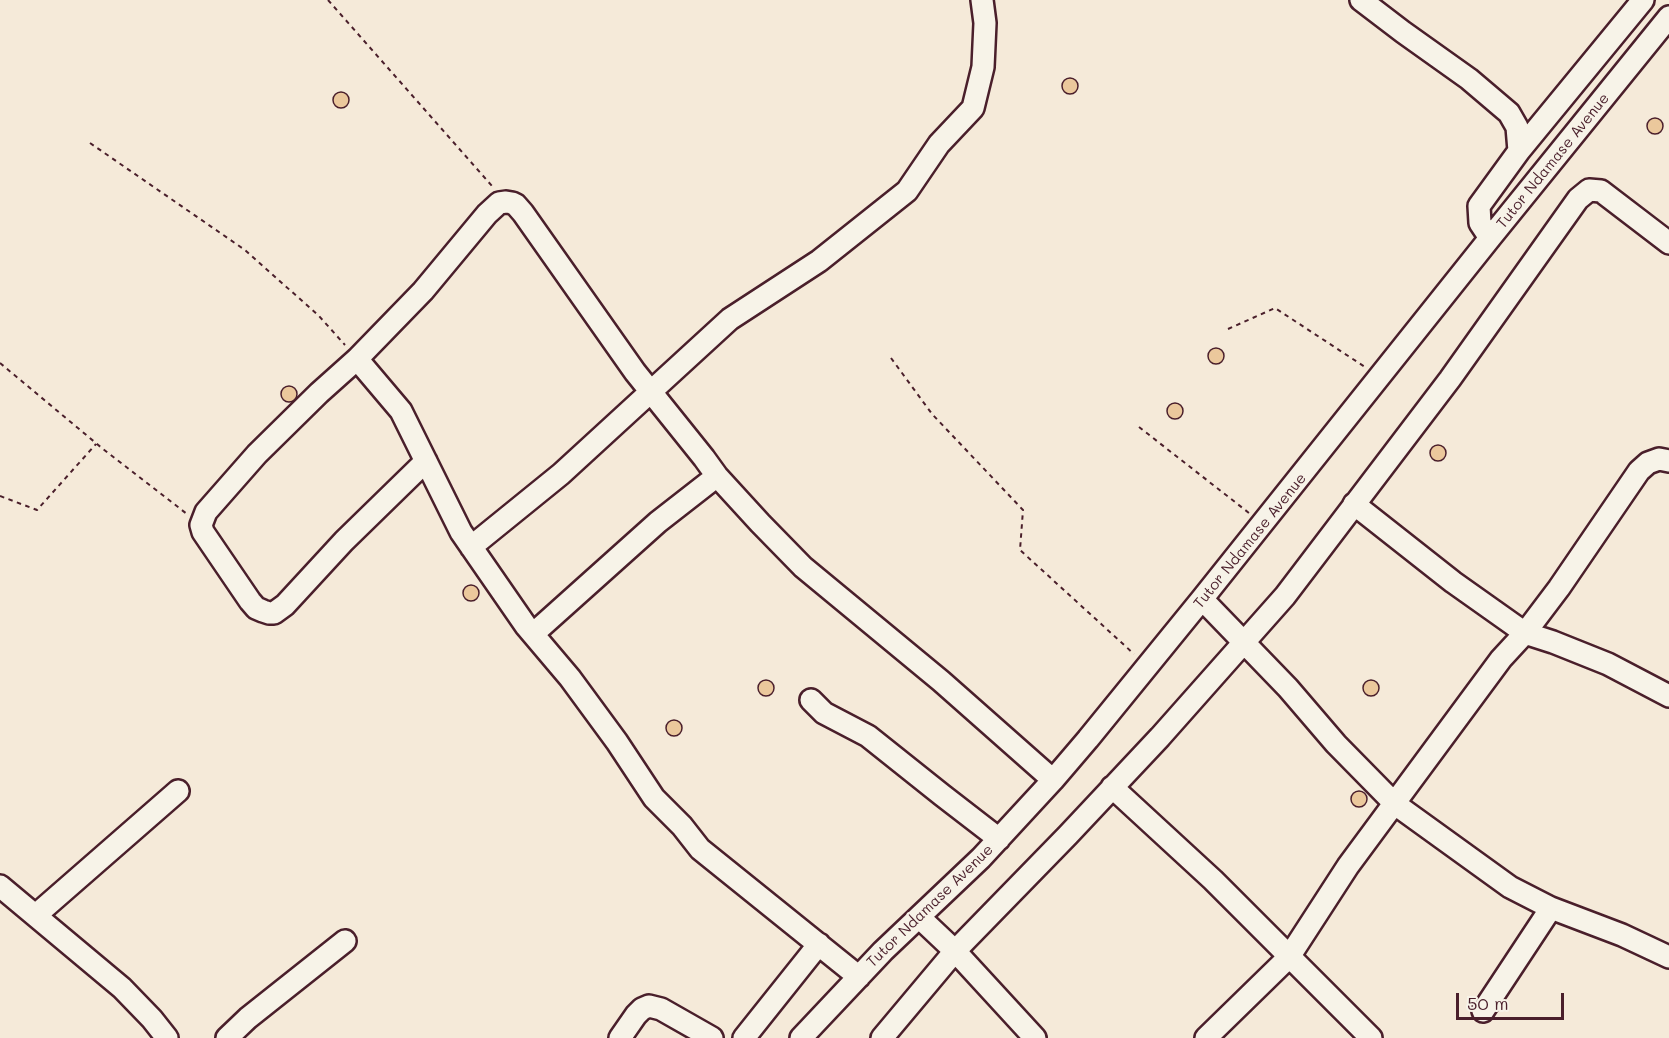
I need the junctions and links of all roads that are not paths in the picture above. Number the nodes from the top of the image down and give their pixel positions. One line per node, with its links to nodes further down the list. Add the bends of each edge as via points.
1 (982, 0): 9 (street, via 983,67 973,108 939,144 906,191 819,261 730,319)
2 (1362, 0): 5 (street, via 1509,113 1517,127)
3 (1643, 0): 5 (street)
4 (1669, 17): 6 (street, Tutor Ndamase Avenue)
5 (1519, 151): 6 (street, via 1479,206 1480,223)
6 (1490, 238): 15 (street, Tutor Ndamase Avenue)
7 (1669, 243): 13 (street, via 1601,191 1589,190 1578,199 1450,379)
8 (357, 359): 9 (street, via 423,291 488,214 499,203 506,202 523,213); 10 (street, via 401,411); 10 (street, via 257,454 211,504 201,525 209,543 256,608 274,613)
9 (650, 391): 12 (street); 14 (street, via 561,474)
10 (426, 461): 14 (street)
11 (1669, 461): 16 (street, via 1659,459 1639,471)
12 (717, 476): 17 (street, via 658,522); 21 (street, via 803,567)
13 (1354, 504): 16 (street); 18 (street, via 1285,596)
14 (471, 547): 17 (street)
15 (1202, 599): 18 (street); 21 (street, Tutor Ndamase Avenue)
16 (1525, 633): 19 (street, via 1608,664); 24 (street, via 1501,659)
17 (533, 634): 31 (street, via 577,687 654,798 700,849)
18 (1244, 642): 22 (street); 24 (street)
19 (1669, 696)
20 (811, 700): 25 (street, via 824,713 868,735)
21 (1053, 780): 25 (street, Tutor Ndamase Avenue)
22 (1112, 788): 32 (street); 33 (street, via 1213,880)
23 (178, 790): 28 (street)
24 (1395, 804): 27 (street, via 1509,886); 33 (street, via 1348,866)
25 (999, 838): 29 (street, Tutor Ndamase Avenue)
26 (0, 886): 28 (street)
27 (1551, 908): 34 (street); 36 (street)
28 (36, 915): 37 (street, via 122,988)
29 (920, 916): 32 (street); 35 (street, Tutor Ndamase Avenue)
30 (345, 941): 38 (street)
31 (819, 944): 35 (street); 41 (street)
32 (955, 951): 43 (street); 44 (street)
33 (1289, 957): 45 (street); 46 (street)
34 (1669, 957)
35 (859, 977): 42 (street, Tutor Ndamase Avenue)
36 (1484, 1011)
37 (167, 1038)
38 (227, 1038)
39 (620, 1038): 40 (street, via 636,1015 649,1006)
40 (712, 1038)
41 (744, 1038)
42 (801, 1038)
43 (882, 1038)
44 (1035, 1038)
45 (1206, 1038)
46 (1371, 1038)

